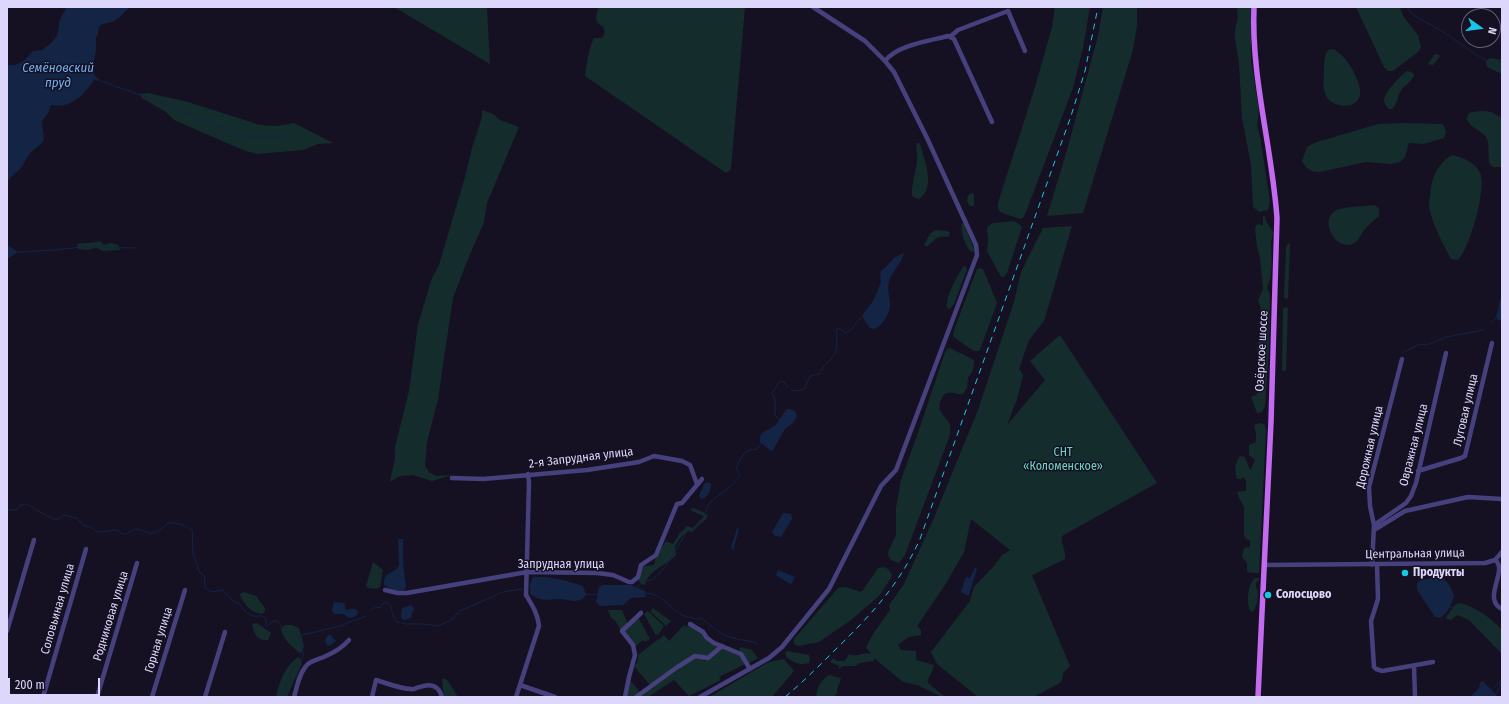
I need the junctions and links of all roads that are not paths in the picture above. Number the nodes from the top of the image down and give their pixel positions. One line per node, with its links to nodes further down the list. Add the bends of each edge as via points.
1 (813, 7): 5 (street, via 865,41)
2 (1254, 7): 22 (main road, Озёрское шоссе, via 1254,53 1277,218)
3 (951, 36): 4 (street, via 958,30 1008,11); 5 (street, via 898,50); 6 (street)
4 (1026, 50)
5 (885, 61): 36 (street, via 898,80 928,138 976,246 977,255 896,470 881,486 829,589 776,653)
6 (992, 122)
7 (1492, 343): 10 (street, Луговая улица, via 1465,456)
8 (1446, 353): 10 (street, Овражная улица)
9 (1402, 359): 16 (street, Дорожная улица, via 1369,487)
10 (1418, 471): 16 (street, Овражная улица, via 1409,500)
11 (528, 474): 12 (street, 2-я Запрудная улица, via 483,479); 14 (street, 2-я Запрудная улица, via 587,470 639,462 654,456 690,465); 24 (street)
12 (452, 478)
13 (702, 479): 14 (street, Запрудная улица)
14 (697, 484): 24 (street, Запрудная улица, via 682,503 677,504 656,555 641,565 638,577 632,582 613,575)
15 (1502, 499): 16 (street, via 1468,497 1405,511)
16 (1374, 528): 23 (street, Дорожная улица)
17 (34, 540): 30 (street)
18 (86, 549): 38 (street, Соловьиная улица)
19 (1502, 552): 20 (street)
20 (1495, 560): 23 (street, Центральная улица, via 1485,563); 27 (street, via 1500,564 1500,569 1494,595 1496,605)
21 (137, 563): 39 (street, Родниковая улица)
22 (1264, 565): 23 (street, Центральная улица); 50 (main road, Озёрское шоссе)
23 (1375, 565): 35 (street, Дорожная улица, via 1378,599 1372,621 1374,667 1382,671)
24 (527, 572): 26 (street, Запрудная улица, via 407,593); 37 (street, via 526,595 536,611 539,626)
25 (185, 590): 40 (street, Горная улица)
26 (385, 590)
27 (1502, 609)
28 (641, 613): 47 (street, via 622,631 633,645 635,655)
29 (690, 624): 33 (street)
30 (7, 631)
31 (225, 632): 41 (street)
32 (349, 640): 42 (street, via 343,646 306,666)
33 (722, 646): 36 (street, via 741,654); 48 (street, via 708,658 695,656)
34 (1433, 662): 35 (street)
35 (1414, 666): 51 (street)
36 (750, 669): 49 (street)
37 (520, 685): 45 (street); 46 (street)
38 (43, 697)
39 (97, 697)
40 (152, 697)
41 (205, 697)
42 (294, 697)
43 (372, 697): 44 (street, via 376,680 412,690 421,686 436,686)
44 (442, 697)
45 (516, 697)
46 (554, 697)
47 (626, 697)
48 (636, 697)
49 (700, 697)
50 (1258, 697)
51 (1415, 697)

